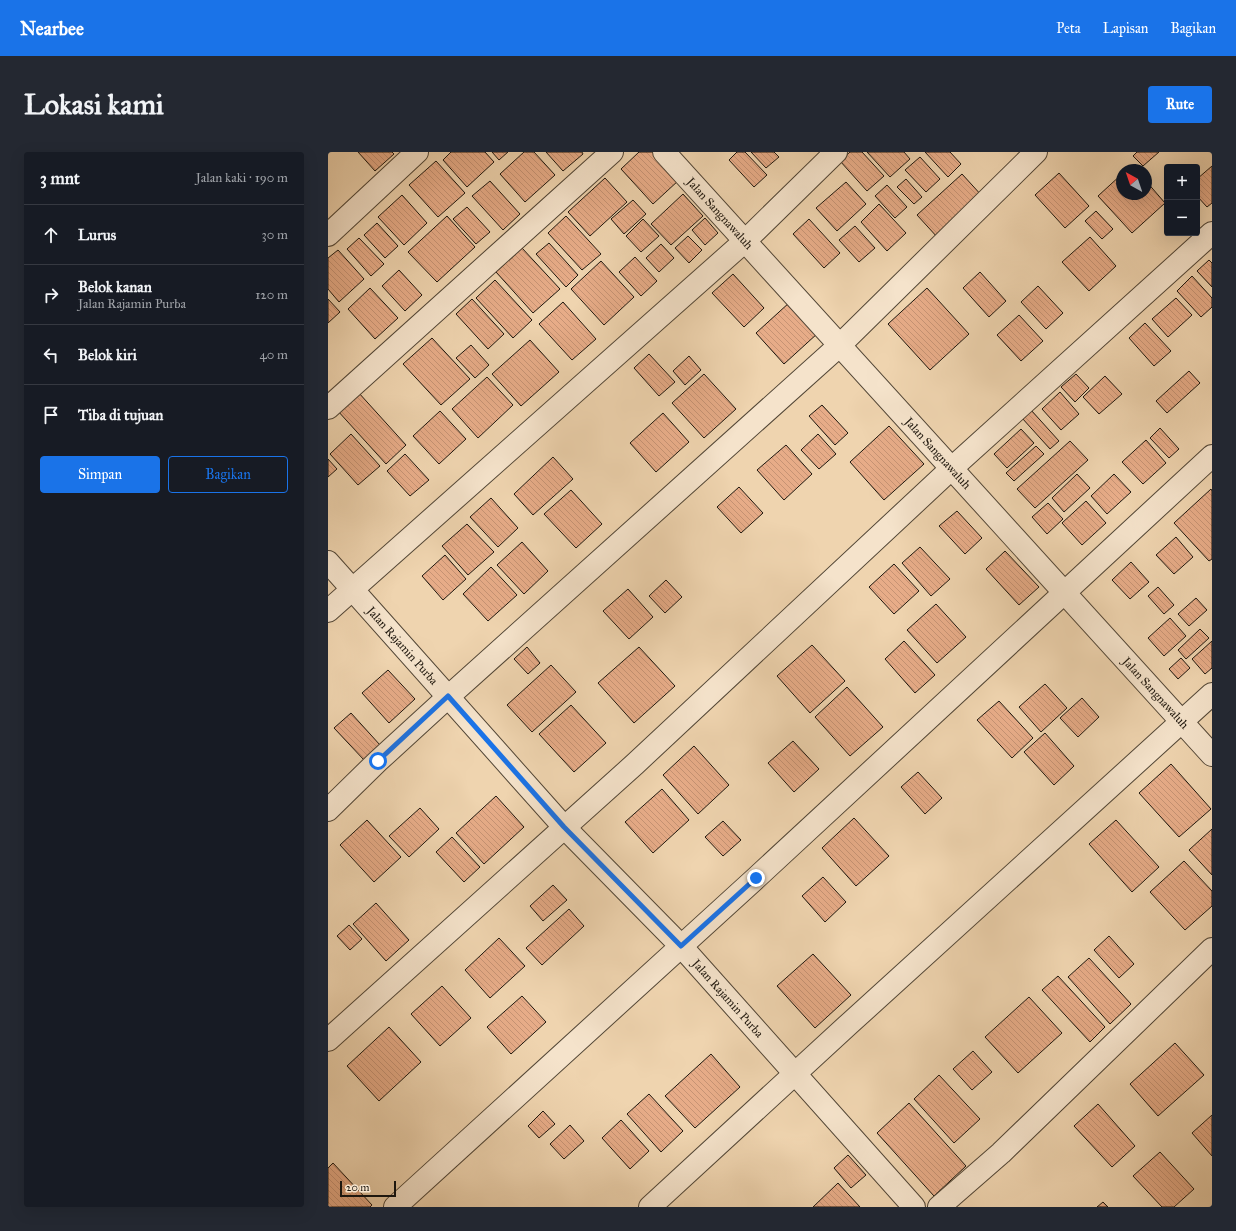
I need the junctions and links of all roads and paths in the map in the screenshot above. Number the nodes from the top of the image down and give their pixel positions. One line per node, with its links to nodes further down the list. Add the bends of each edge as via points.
1 (417, 152): 7 (street)
2 (612, 152): 10 (street)
3 (664, 152): 8 (street, Jalan Sangnawaluh)
4 (836, 152): 8 (street)
5 (1036, 152): 9 (street)
6 (1212, 232): 12 (street)
7 (328, 235)
8 (745, 241): 9 (street, Jalan Sangnawaluh); 14 (street)
9 (840, 345): 12 (street, Jalan Sangnawaluh); 18 (street)
10 (328, 408)
11 (1212, 456): 15 (street)
12 (952, 468): 15 (street, Jalan Sangnawaluh); 22 (street)
13 (328, 562): 14 (street, Jalan Rajamin Purba)
14 (352, 589): 16 (street); 18 (street, Jalan Rajamin Purba)
15 (1064, 592): 19 (street, Jalan Sangnawaluh); 23 (street)
16 (328, 611)
17 (1212, 694): 19 (street)
18 (448, 696): 21 (street); 22 (street, Jalan Rajamin Purba)
19 (1182, 721): 20 (street, Jalan Sangnawaluh); 26 (street)
20 (1212, 755)
21 (328, 810)
22 (564, 827): 23 (street, Jalan Rajamin Purba); 25 (street)
23 (681, 946): 26 (street, Jalan Rajamin Purba); 27 (street)
24 (1212, 949): 30 (street, via 1001,1153)
25 (328, 1040)
26 (796, 1073): 28 (street); 29 (street, Jalan Rajamin Purba)
27 (395, 1207)
28 (650, 1207)
29 (914, 1207)
30 (940, 1207)

